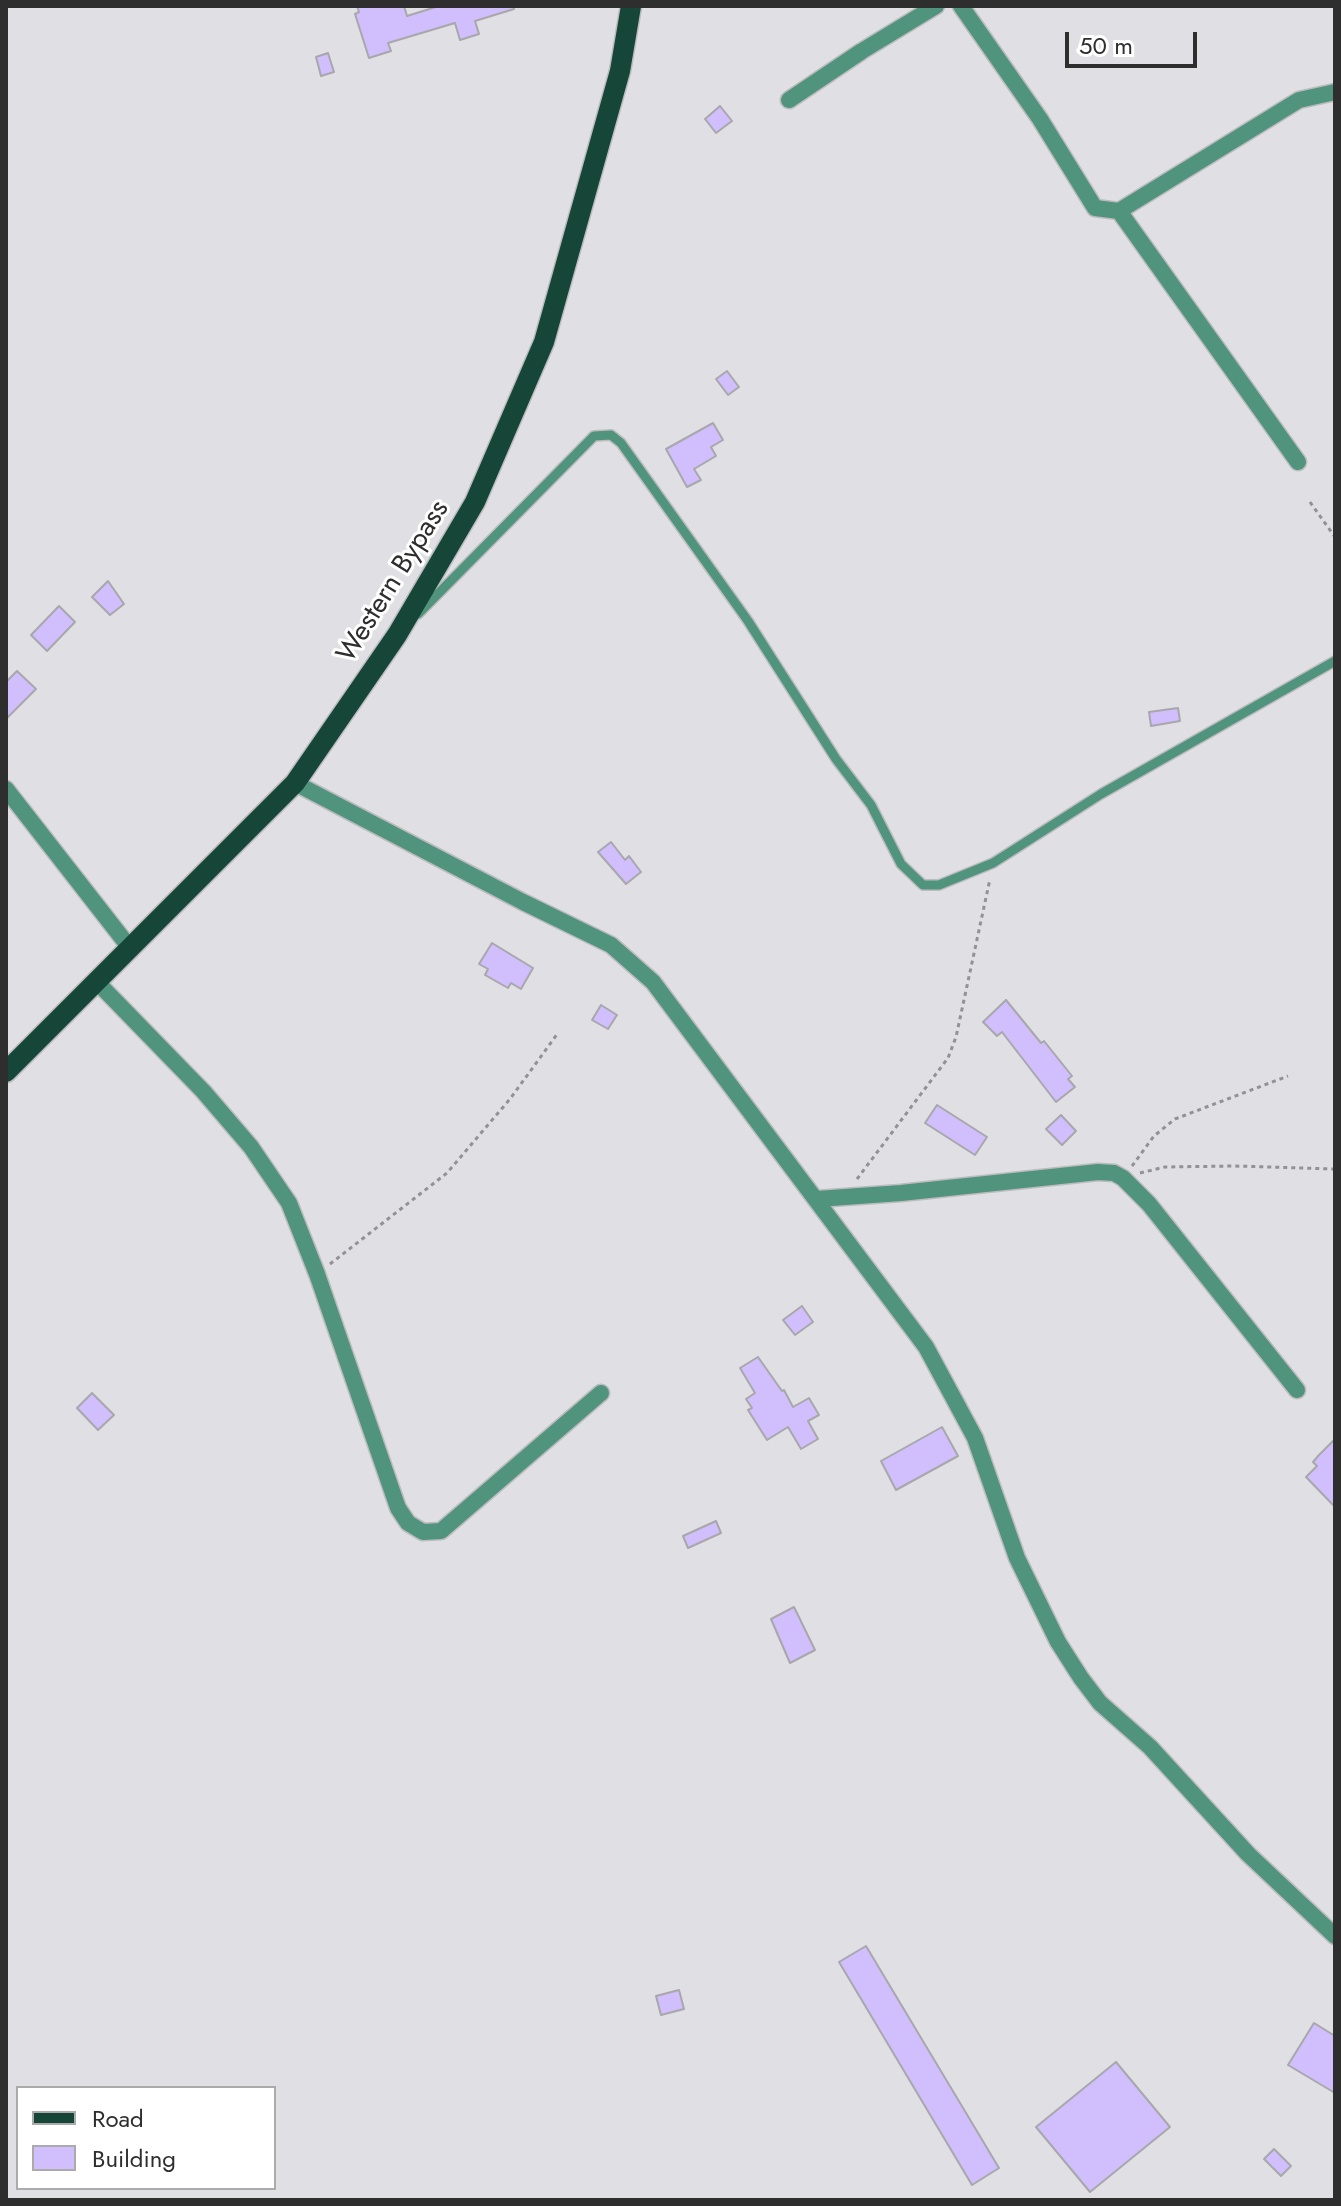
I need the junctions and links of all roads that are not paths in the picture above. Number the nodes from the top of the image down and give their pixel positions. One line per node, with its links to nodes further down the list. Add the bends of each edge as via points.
1 (631, 6): 8 (main road, Western Bypass, via 620,71 544,342 475,502)
2 (936, 6): 5 (street)
3 (961, 6): 6 (street, via 1095,208)
4 (1335, 92): 6 (street, via 1299,100)
5 (789, 100)
6 (1119, 211): 7 (street)
7 (1298, 462)
8 (397, 635): 9 (lane, via 594,436 611,435 748,621 871,805 895,853 923,885 939,885 993,863 1101,794); 10 (main road, Western Bypass)
9 (1335, 661)
10 (295, 783): 12 (main road, Western Bypass); 15 (street, via 611,945 653,982)
11 (6, 789): 12 (street)
12 (130, 948): 13 (main road, Western Bypass)
13 (96, 981): 14 (main road, Western Bypass); 17 (street, via 203,1091 289,1203 398,1508 408,1523 423,1532 441,1531)
14 (6, 1072)
15 (817, 1199): 16 (street, via 1114,1173 1149,1204); 18 (street, via 926,1347 955,1397 986,1465 1017,1558 1081,1678 1248,1854)
16 (1297, 1390)
17 (601, 1393)
18 (1335, 1936)

